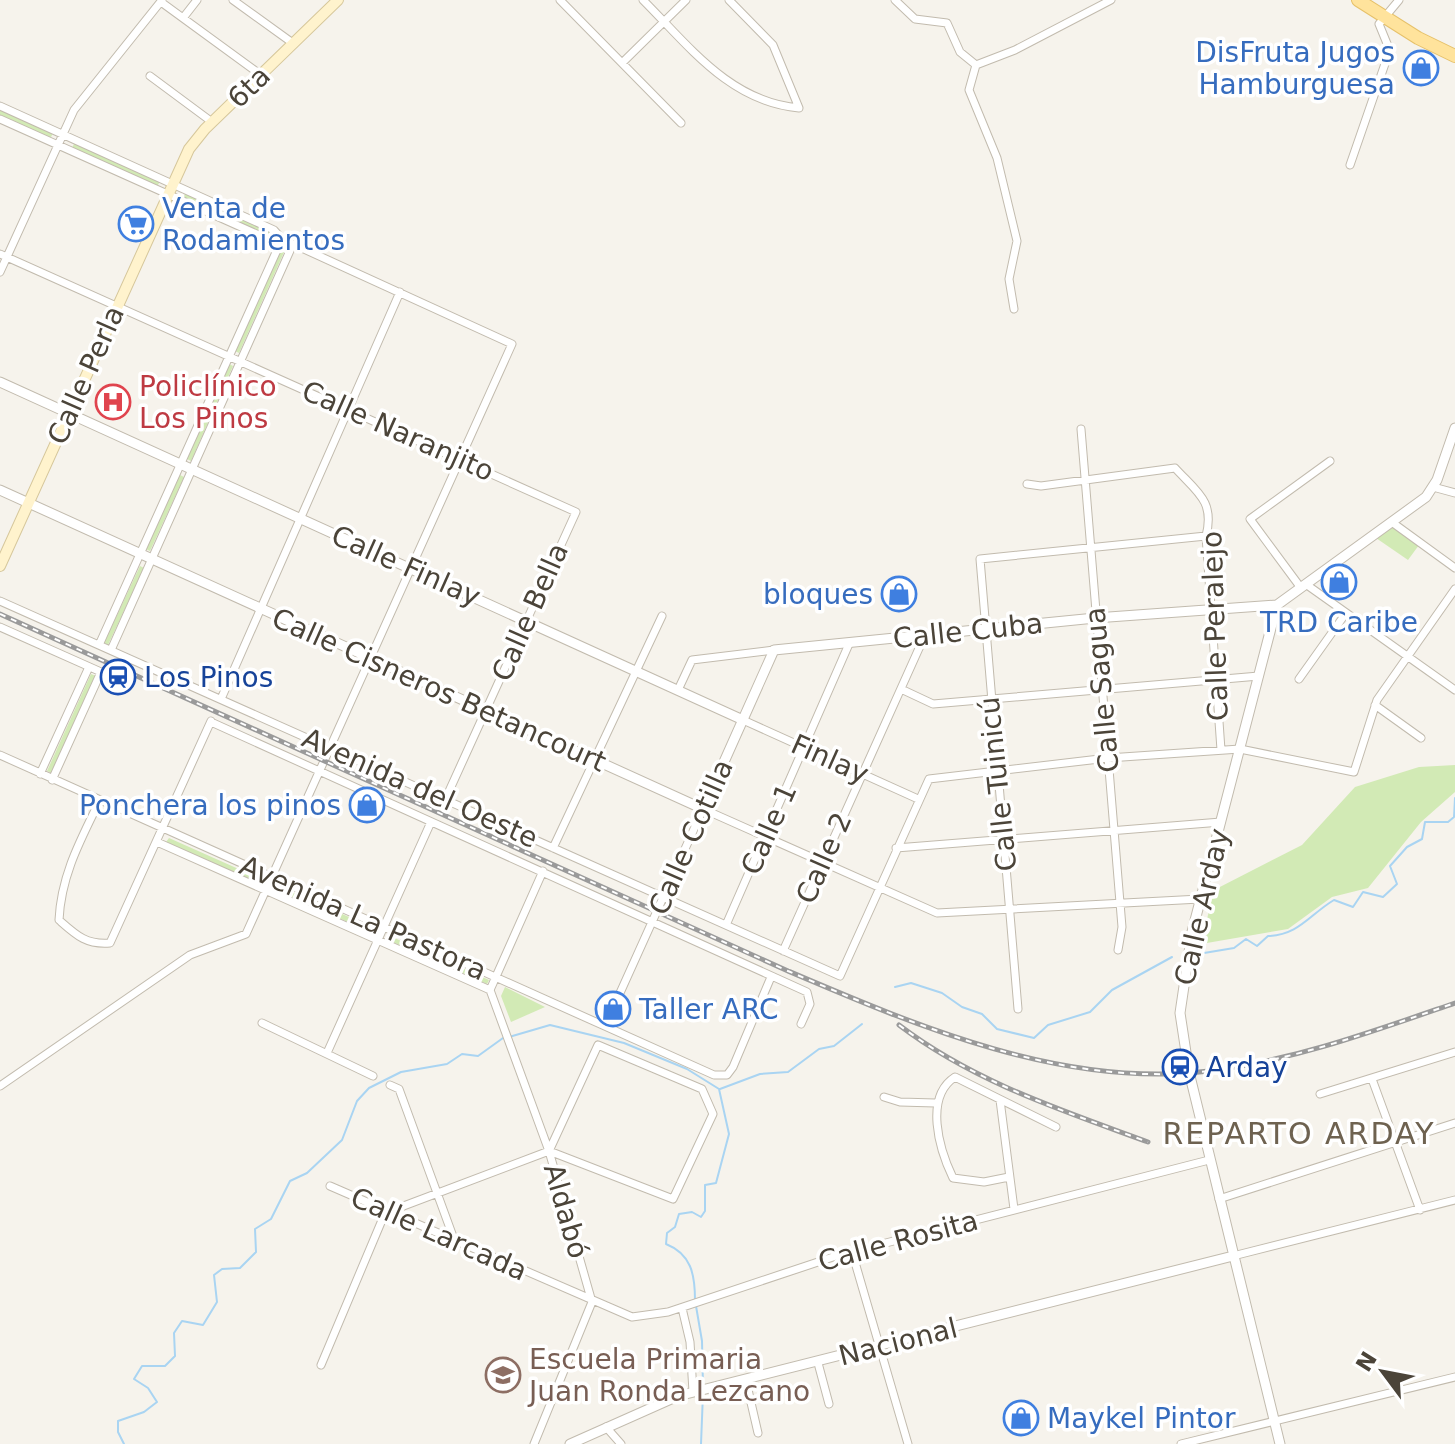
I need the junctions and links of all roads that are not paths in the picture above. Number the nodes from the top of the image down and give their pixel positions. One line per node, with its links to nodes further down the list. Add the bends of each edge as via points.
1 (197, 0): 14 (street)
2 (233, 0): 16 (street)
3 (338, 0): 16 (main road, 6ta)
4 (560, 0): 18 (street)
5 (643, 0): 15 (street)
6 (686, 0): 15 (street)
7 (729, 0): 15 (street, via 773,45 799,108 767,103 736,89)
8 (895, 0): 19 (street, via 915,19 945,21 964,58)
9 (1111, 0): 19 (street)
10 (1358, 0): 13 (main road)
11 (1399, 0): 13 (street)
12 (162, 1): 14 (street); 26 (street, via 74,110)
13 (1383, 17): 17 (main road); 28 (street, via 1379,24 1387,58)
14 (183, 18): 20 (street)
15 (664, 21): 18 (street)
16 (294, 44): 20 (main road, 6ta)
17 (1455, 56)
18 (622, 63): 25 (street)
19 (976, 65): 36 (street, via 969,90 997,158 1017,241 1009,279)
20 (261, 75): 24 (main road, 6ta)
21 (150, 76): 24 (street)
22 (0, 106): 26 (street)
23 (0, 119): 27 (street)
24 (212, 122): 29 (main road, 6ta, via 189,149)
25 (681, 123)
26 (63, 134): 27 (street); 29 (street)
27 (58, 145): 29 (street); 32 (street)
28 (1350, 165)
29 (169, 188): 30 (street, via 274,230); 35 (main road, Calle Perla)
30 (282, 239): 31 (street); 37 (street)
31 (293, 244): 34 (street); 38 (street)
32 (3, 255): 33 (street); 35 (street, Calle Naranjito)
33 (0, 272)
34 (400, 292): 40 (street); 44 (street, via 512,344)
35 (117, 306): 37 (street, Calle Naranjito); 41 (main road, Calle Perla)
36 (1014, 309)
37 (229, 356): 38 (street, Calle Naranjito); 46 (street)
38 (241, 361): 40 (street, Calle Naranjito); 47 (street)
39 (0, 382): 41 (street)
40 (348, 409): 44 (street, Calle Naranjito); 55 (street)
41 (68, 413): 46 (street, Calle Finlay); 53 (main road, Calle Perla)
42 (1455, 428): 50 (street)
43 (1081, 429): 48 (street, Calle Sagua)
44 (460, 459): 54 (street, Calle Naranjito); 63 (street)
45 (1330, 461): 64 (street, via 1250,519)
46 (180, 464): 47 (street, Calle Finlay); 59 (street)
47 (192, 469): 55 (street, Calle Finlay); 60 (street)
48 (1084, 482): 49 (street); 57 (street, Calle Peralejo, via 1175,468 1207,503 1211,517); 58 (street, Calle Sagua)
49 (1027, 484)
50 (1433, 487): 52 (street); 56 (street)
51 (0, 490): 53 (street, Calle Cisneros Betancourt)
52 (1455, 493)
53 (28, 503): 59 (street, Calle Cisneros Betancourt); 61 (main road, Calle Perla)
54 (576, 512): 73 (street, Calle Bella)
55 (300, 518): 63 (street, Calle Finlay); 68 (street)
56 (1393, 523): 62 (street); 64 (street)
57 (1206, 536): 58 (street); 69 (street, Calle Peralejo)
58 (1090, 550): 72 (street, Calle Sagua); 75 (street, Calle Tuinicú, via 980,559)
59 (139, 555): 60 (street, Calle Cisneros Betancourt); 78 (street)
60 (151, 561): 68 (street, Calle Cisneros Betancourt); 79 (street)
61 (0, 566)
62 (1455, 568)
63 (411, 569): 73 (street, Calle Finlay); 82 (street)
64 (1304, 586): 67 (street); 70 (street)
65 (1455, 589): 81 (street)
66 (0, 601): 78 (street, Avenida del Oeste)
67 (1277, 605): 69 (street, Calle Cuba); 85 (street, Calle Arday)
68 (260, 611): 82 (street, Calle Cisneros Betancourt); 92 (street)
69 (1210, 611): 72 (street, Calle Cuba); 86 (street, Calle Peralejo)
70 (1346, 613): 81 (street); 87 (street)
71 (662, 616): 84 (street)
72 (1095, 618): 75 (street, Calle Cuba); 91 (street, Calle Sagua)
73 (526, 621): 84 (street, Calle Finlay); 95 (street, Calle Bella)
74 (0, 627): 83 (street)
75 (984, 630): 76 (street, Calle Cuba); 93 (street, Calle Tuinicú)
76 (925, 635): 77 (street, Calle Cuba); 88 (street, Calle 2)
77 (849, 644): 80 (street, Calle Cuba); 98 (street, Calle 1)
78 (99, 645): 79 (street, Avenida del Oeste)
79 (111, 650): 92 (street, Avenida del Oeste)
80 (774, 650): 89 (street, Calle Cuba, via 692,660); 96 (street, Calle Cotilla)
81 (1407, 656): 90 (street); 94 (street)
82 (370, 659): 95 (street, Calle Cisneros Betancourt); 99 (street)
83 (89, 667): 107 (street); 109 (street, via 101,672)
84 (637, 672): 89 (street, Calle Finlay); 104 (street)
85 (1259, 676): 86 (street); 100 (street, Calle Arday)
86 (1214, 679): 91 (street); 101 (street, Calle Peralejo)
87 (1299, 679)
88 (901, 689): 93 (street, via 933,704); 108 (street, Calle 2)
89 (678, 690): 96 (street, Calle Finlay)
90 (1455, 690)
91 (1102, 691): 93 (street); 103 (street, Calle Sagua)
92 (221, 699): 99 (street, Avenida del Oeste)
93 (990, 700): 105 (street, Calle Tuinicú)
94 (1375, 705): 97 (street); 100 (street, via 1354,772)
95 (485, 712): 104 (street, Calle Cisneros Betancourt); 111 (street, Calle Bella)
96 (743, 720): 98 (street, Finlay); 113 (street, Calle Cotilla)
97 (1421, 738)
98 (804, 747): 108 (street, Finlay); 118 (street, Calle 1)
99 (330, 748): 106 (street); 111 (street, Avenida del Oeste)
100 (1240, 749): 101 (street); 115 (street, Calle Arday)
101 (1221, 750): 103 (street)
102 (0, 755): 107 (street, Avenida La Pastora)
103 (1108, 758): 105 (street); 117 (street, Calle Sagua)
104 (596, 760): 113 (street, Calle Cisneros Betancourt); 121 (street)
105 (995, 770): 110 (street, via 929,779); 120 (street, Calle Tuinicú)
106 (319, 772): 114 (street, Avenida del Oeste); 116 (street, Avenida del Oeste, via 211,721); 125 (street)
107 (40, 774): 109 (street, Avenida La Pastora)
108 (862, 774): 110 (street, Finlay); 123 (street, Calle 2)
109 (52, 780): 112 (street, Avenida La Pastora)
110 (918, 799): 122 (street)
111 (445, 800): 121 (street, Avenida del Oeste)
112 (99, 802): 116 (street, Avenida La Pastora); 119 (street, via 60,892 59,920 79,938 94,945 110,943)
113 (703, 809): 118 (street, Calle Cisneros Betancourt); 128 (street, Calle Cotilla)
114 (431, 822): 124 (street, Avenida del Oeste); 134 (street)
115 (1221, 822): 117 (street); 129 (street, Calle Arday)
116 (162, 830): 119 (street); 125 (street, Avenida La Pastora)
117 (1114, 833): 120 (street); 130 (street, Calle Sagua)
118 (766, 836): 123 (street, Calle Cisneros Betancourt); 133 (street, Calle 1)
119 (157, 842): 127 (street, Avenida La Pastora)
120 (1004, 842): 122 (street); 131 (street, Calle Tuinicú)
121 (553, 848): 128 (street, Avenida del Oeste)
122 (896, 848): 126 (street)
123 (822, 862): 126 (street, Calle Cisneros Betancourt); 137 (street, Calle 2)
124 (543, 871): 132 (street, Avenida del Oeste); 138 (street)
125 (271, 878): 127 (street); 134 (street, Avenida La Pastora)
126 (879, 887): 131 (street, Calle Cisneros Betancourt, via 937,913); 137 (street, Avenida del Oeste, via 840,976)
127 (266, 891): 135 (street, Avenida La Pastora); 150 (street, via 246,934 190,955)
128 (664, 898): 132 (street, Calle Cotilla); 133 (street, Avenida del Oeste)
129 (1200, 899): 130 (street, Calle Cisneros Betancourt); 159 (street, Calle Arday, via 1180,1013)
130 (1120, 901): 131 (street, Calle Cisneros Betancourt); 136 (street, Calle Sagua)
131 (1011, 910): 141 (street, Calle Tuinicú)
132 (654, 922): 139 (street, Avenida del Oeste); 143 (street, Calle Cotilla)
133 (726, 925): 137 (street, Avenida del Oeste)
134 (383, 927): 135 (street); 138 (street, Avenida La Pastora)
135 (377, 940): 140 (street, Avenida La Pastora); 146 (street)
136 (1118, 950)
137 (783, 951)
138 (497, 977): 140 (street); 143 (street, Avenida La Pastora)
139 (771, 977): 143 (street, Avenida La Pastora, via 727,1075 714,1075); 144 (street, Avenida del Oeste, via 807,992 810,1004)
140 (490, 990): 158 (street, Aldabó)
141 (1018, 1009)
142 (262, 1023): 146 (street)
143 (606, 1024)
144 (801, 1024)
145 (1455, 1052): 148 (street)
146 (327, 1053): 147 (street)
147 (373, 1076)
148 (1372, 1079): 151 (street); 157 (street)
149 (390, 1085): 162 (street, via 399,1089)
150 (0, 1086)
151 (1320, 1094)
152 (884, 1097): 154 (street)
153 (1000, 1100): 154 (street, via 955,1077); 156 (street); 160 (street)
154 (935, 1103): 160 (street, via 953,1178 984,1182)
155 (1455, 1123): 157 (street)
156 (1056, 1127)
157 (1397, 1143): 163 (street); 166 (street)
158 (549, 1151): 158 (street, via 598,1045 702,1089 713,1114 673,1199); 162 (street); 171 (street, Aldabó)
159 (1209, 1160): 163 (street, Calle Arday); 165 (street, Calle Rosita)
160 (1009, 1177): 165 (street)
161 (330, 1186): 167 (street, Calle Larcada)
162 (435, 1193): 167 (street); 168 (street)
163 (1219, 1199): 170 (street, Calle Arday)
164 (1455, 1200): 166 (street)
165 (1014, 1209): 169 (street, Calle Rosita)
166 (1420, 1210): 170 (street)
167 (385, 1213): 168 (street, Calle Larcada); 175 (street)
168 (455, 1242): 171 (street, Calle Larcada)
169 (852, 1252): 172 (street, Calle Rosita); 173 (street)
170 (1233, 1256): 173 (street, Nacional); 180 (street, Calle Arday)
171 (592, 1302): 172 (street, Calle Rosita, via 632,1317); 183 (street)
172 (686, 1306): 178 (street)
173 (881, 1346): 174 (street, Nacional); 186 (street)
174 (818, 1363): 177 (street, Nacional); 179 (street)
175 (321, 1365)
176 (1455, 1377): 180 (street)
177 (746, 1381): 178 (street, Nacional); 182 (street)
178 (696, 1391): 181 (street, Nacional)
179 (829, 1404)
180 (1274, 1420): 187 (street); 188 (street, Calle Arday)
181 (606, 1427): 184 (street, Nacional); 185 (street)
182 (758, 1433)
183 (534, 1444)
184 (570, 1444)
185 (621, 1444)
186 (908, 1444)
187 (1181, 1444)
188 (1280, 1444)

